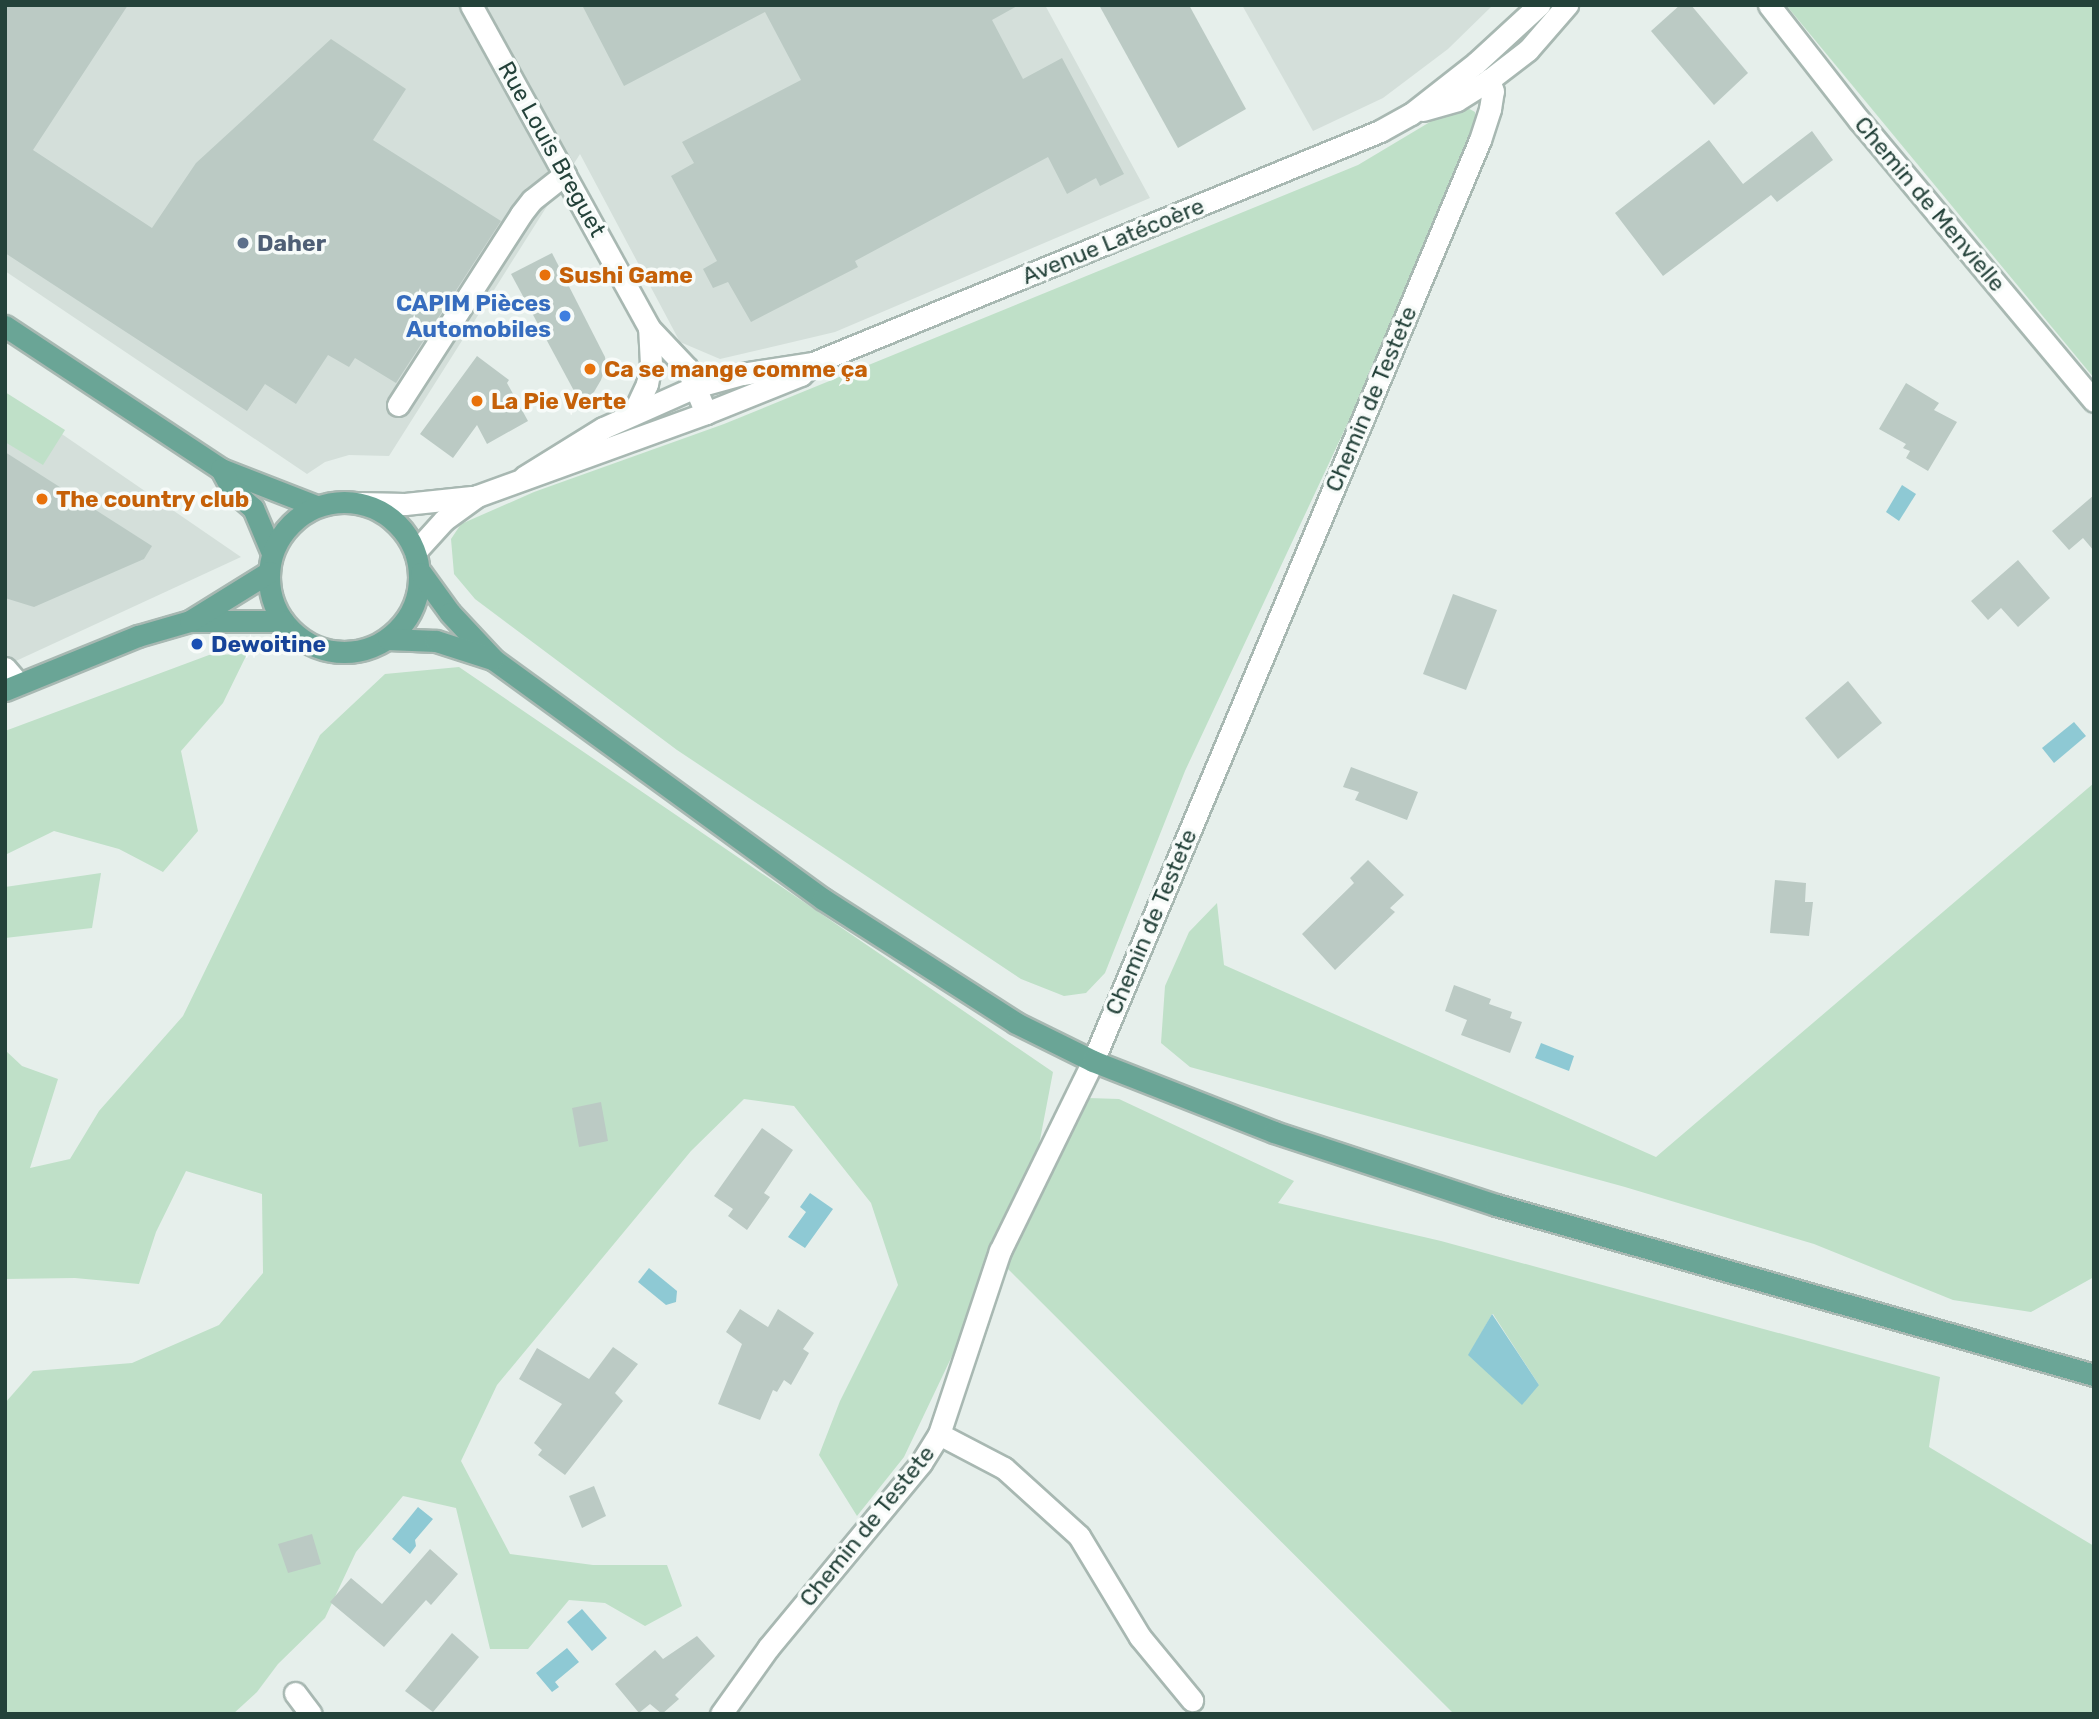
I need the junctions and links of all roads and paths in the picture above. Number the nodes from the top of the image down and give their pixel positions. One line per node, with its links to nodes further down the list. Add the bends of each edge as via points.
1 (473, 5): 7 (street, Rue Louis Breguet)
2 (1539, 5): 6 (street, Avenue Latécoère)
3 (1567, 5): 5 (street, Avenue Latécoère, via 1528,50)
4 (1769, 5): 12 (street, Chemin de Menvielle)
5 (1489, 80): 6 (street, Avenue Latécoère, via 1457,100); 28 (street, Chemin de Testete, via 1493,91 1480,140)
6 (1411, 114): 10 (street, Avenue Latécoère, via 1296,168)
7 (565, 174): 9 (street, Rue Louis Breguet); 13 (street, via 532,200)
8 (5, 326): 16 (main road)
9 (649, 328): 11 (street, Rue Louis Breguet, via 687,368); 15 (street, Rue Louis Breguet, via 649,374)
10 (813, 363): 11 (street, Avenue Latécoère); 14 (street, Avenue Latécoère, via 801,375)
11 (695, 387): 14 (street, Rue Louis Breguet); 15 (street, Avenue Latécoère)
12 (2094, 401)
13 (398, 405)
14 (706, 413): 17 (street, Avenue Latécoère, via 583,460)
15 (633, 414): 17 (street, Avenue Latécoère)
16 (221, 469): 20 (main road); 21 (main road, via 232,490 253,508)
17 (524, 477): 18 (street, Avenue Latécoère)
18 (477, 496): 19 (street, Avenue Latécoère, via 428,503); 22 (street, Avenue Latécoère, via 444,520)
19 (359, 502): 20 (main road, via 334,500); 22 (main road, via 383,512 403,529)
20 (316, 506): 21 (main road, via 282,533)
21 (270, 562): 23 (main road); 24 (main road, via 272,598)
22 (418, 563): 25 (main road, via 414,606); 26 (main road, via 450,613)
23 (190, 621): 24 (main road); 27 (main road)
24 (283, 621): 25 (main road, via 305,640 332,651 352,652)
25 (388, 639): 26 (main road, via 436,641)
26 (494, 660): 28 (main road, via 823,899 1016,1023)
27 (10, 680)
28 (1093, 1060): 29 (main road, via 1274,1132 1496,1205); 30 (street, Chemin de Testete, via 1000,1251)
29 (2094, 1375)
30 (939, 1434): 32 (street, via 1004,1468 1079,1536 1140,1637); 34 (street, Chemin de Testete)
31 (295, 1693): 33 (street)
32 (1192, 1700)
33 (311, 1714)
34 (720, 1714)

